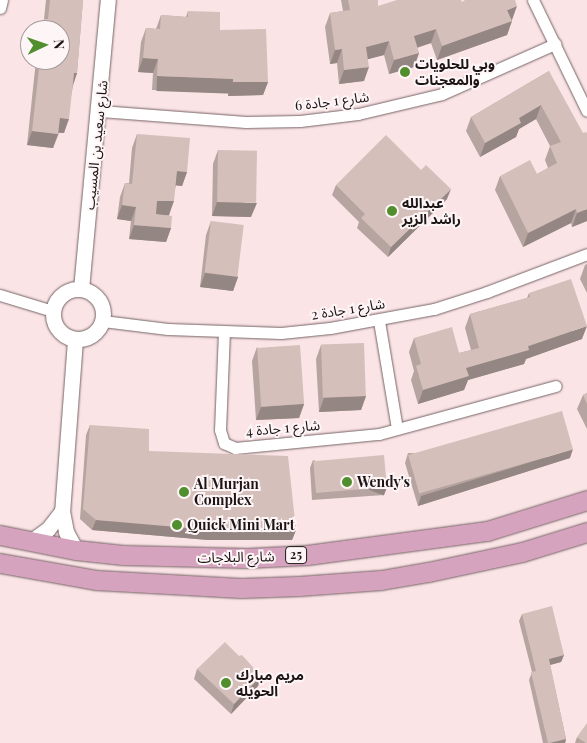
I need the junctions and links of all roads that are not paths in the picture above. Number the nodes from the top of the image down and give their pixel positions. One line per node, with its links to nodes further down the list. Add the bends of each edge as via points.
1 (2, 0): 4 (street)
2 (108, 0): 6 (street, شارع سعيد بن المسيب)
3 (534, 0): 5 (street)
4 (0, 8)
5 (555, 44): 6 (street, شارع 1 جادة 6, via 442,94 358,114 300,121 246,122); 7 (street)
6 (100, 111): 9 (street, شارع سعيد بن المسيب)
7 (587, 111)
8 (587, 254): 13 (street, شارع 1 جادة 2, via 487,292)
9 (81, 289): 11 (street, via 62,294); 12 (street, via 99,300)
10 (0, 295): 11 (street)
11 (53, 311): 15 (street, via 58,330)
12 (103, 320): 14 (street, شارع 1 جادة 2, via 160,328); 15 (street, via 90,337)
13 (379, 321): 14 (street, شارع 1 جادة 2, via 282,333); 17 (street)
14 (224, 331): 17 (street, شارع 1 جادة 4, via 220,430 224,444 235,448 367,436)
15 (75, 340): 19 (street)
16 (556, 386): 17 (street, شارع 1 جادة 4)
17 (398, 429)
18 (587, 500): 23 (main road, شارع البلاجات / 25, via 487,531 359,550 247,558)
19 (62, 511): 22 (street, via 48,529); 23 (street, via 66,532)
20 (587, 532): 24 (main road, شارع البلاجات, via 522,552 438,571 381,580 299,586 232,588 96,580)
21 (0, 535): 22 (main road, شارع البلاجات / 25)
22 (30, 542): 23 (main road, شارع البلاجات / 25)
23 (76, 550)
24 (0, 563)

